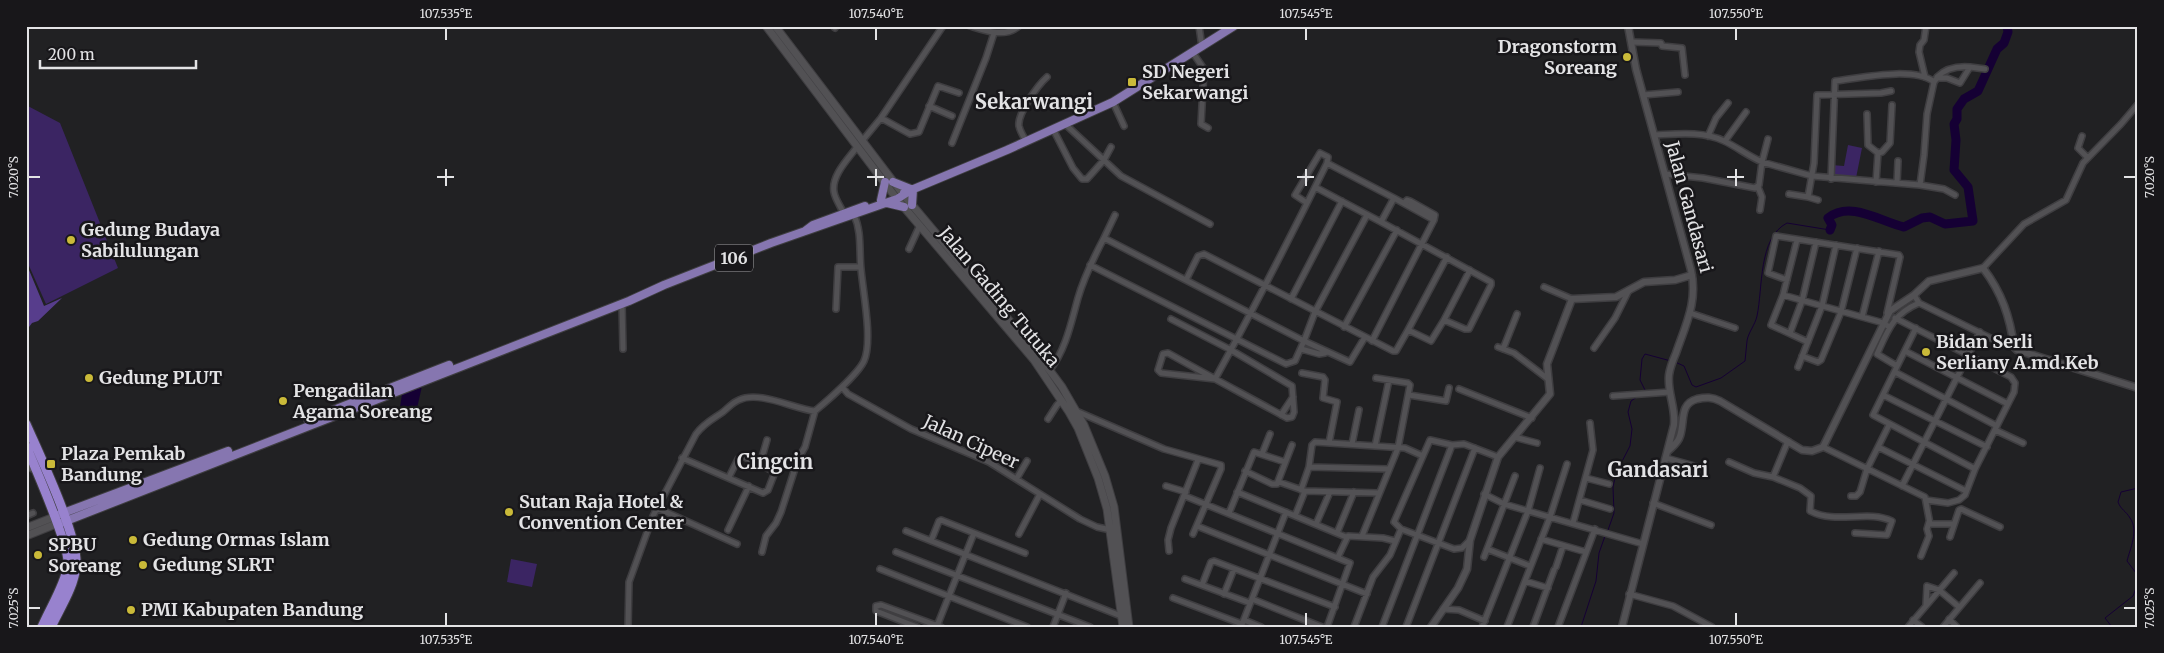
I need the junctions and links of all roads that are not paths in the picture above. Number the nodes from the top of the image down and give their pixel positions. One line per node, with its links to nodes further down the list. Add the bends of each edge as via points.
1 (766, 26): 45 (main road, Jalan Gading Tutuka)
2 (775, 26): 45 (main road, Jalan Gading Tutuka)
3 (943, 26): 33 (street)
4 (970, 26): 10 (street)
5 (1020, 26): 10 (street)
6 (1199, 26): 12 (street)
7 (1234, 26): 12 (main road, 106)
8 (1628, 26): 11 (street, Jalan Gandasari)
9 (1926, 26): 18 (street, via 1919,48)
10 (994, 33): 44 (street)
11 (1631, 42): 16 (street, via 1662,43 1662,46 1682,48); 24 (street, Jalan Gandasari)
12 (1202, 48): 13 (main road, 106)
13 (1193, 53): 25 (main road, 106); 36 (street, via 1204,68 1201,124)
14 (1970, 67): 15 (street); 19 (street, via 1944,71); 19 (street, via 1960,83 1947,78)
15 (1985, 69)
16 (1686, 74)
17 (1047, 77): 42 (street, via 1035,90 1019,122)
18 (1925, 77): 19 (street); 23 (street, via 1905,74 1835,81)
19 (1935, 80): 60 (street, via 1927,114)
20 (1891, 91): 23 (street)
21 (959, 92): 29 (street, via 938,86)
22 (1678, 92): 24 (street)
23 (1835, 93): 54 (street, via 1817,96); 55 (street)
24 (1643, 95): 38 (street, Jalan Gandasari)
25 (1113, 102): 34 (main road, 106); 35 (street)
26 (1728, 102): 39 (street)
27 (2138, 104): 48 (street)
28 (1892, 105): 47 (street, via 1890,143)
29 (929, 106): 32 (street); 33 (street, via 916,134)
30 (1746, 112): 43 (street)
31 (1867, 114): 47 (street, via 1868,145)
32 (952, 116)
33 (881, 118): 45 (street)
34 (1065, 124): 37 (main road, 106); 49 (street)
35 (1124, 126)
36 (1208, 128)
37 (1053, 130): 42 (main road, 106); 49 (street, via 1082,179 1090,176)
38 (1655, 135): 39 (street); 53 (street, Jalan Gandasari)
39 (1708, 136): 43 (street)
40 (2082, 136): 48 (street, via 2078,148)
41 (1768, 139): 51 (street)
42 (1026, 141): 63 (main road, 106)
43 (1725, 141): 51 (street)
44 (952, 143)
45 (860, 144): 56 (main road, Jalan Gading Tutuka); 57 (main road, Jalan Gading Tutuka); 74 (street, via 834,183 834,193)
46 (1111, 148): 49 (street)
47 (1878, 153): 58 (street)
48 (2088, 158): 94 (street, via 2078,171 2066,200 2024,224)
49 (1104, 160): 79 (street, via 1121,176)
50 (1898, 161): 59 (street)
51 (1762, 162): 54 (street); 61 (street)
52 (1327, 163): 62 (street); 67 (street); 71 (street, via 1328,157 1318,154 1295,195)
53 (1665, 174): 61 (street, via 1749,188); 96 (street, Jalan Gandasari)
54 (1812, 176): 55 (street); 66 (street)
55 (1831, 179): 58 (street)
56 (885, 182): 63 (main road, Jalan Gading Tutuka); 70 (main road)
57 (894, 182): 63 (main road); 63 (main road, Jalan Gading Tutuka)
58 (1876, 182): 59 (street)
59 (1896, 183): 60 (street)
60 (1920, 185): 65 (street, via 1946,187)
61 (1758, 186): 73 (street, via 1762,197)
62 (1315, 187): 69 (street); 71 (street)
63 (904, 194): 70 (main road, 106); 72 (main road); 72 (main road, Jalan Gading Tutuka)
64 (1789, 194): 66 (street)
65 (1955, 195)
66 (1808, 197): 68 (street)
67 (1394, 198): 78 (street); 86 (street, via 1404,203 1410,201 1434,215)
68 (1818, 200)
69 (1342, 201): 76 (street); 105 (street)
70 (883, 202): 72 (main road); 74 (main road, 106); 77 (main road, 106)
71 (1307, 203): 99 (street)
72 (908, 206): 80 (main road, Jalan Gading Tutuka); 117 (main road, Jalan Gading Tutuka)
73 (1760, 210)
74 (844, 214): 82 (main road, 106, via 813,224)
75 (1115, 214): 83 (street)
76 (1367, 215): 78 (street); 112 (street)
77 (854, 216): 82 (main road, 106); 93 (street, via 859,231)
78 (1381, 222): 81 (street)
79 (1210, 224)
80 (920, 225): 89 (street); 117 (main road, Jalan Gading Tutuka)
81 (1397, 230): 86 (street); 124 (street)
82 (805, 231): 102 (main road, 106)
83 (1104, 238): 92 (street); 97 (street)
84 (1797, 240): 85 (street); 98 (street); 98 (street, via 1775,236 1768,274)
85 (1816, 242): 87 (street); 107 (street)
86 (1422, 244): 91 (street); 133 (street)
87 (1836, 245): 88 (street); 110 (street)
88 (1858, 248): 90 (street); 113 (street)
89 (908, 250)
90 (1879, 251): 118 (street, via 1900,256); 119 (street)
91 (1447, 258): 95 (street); 127 (street)
92 (1090, 265): 131 (street); 146 (street, via 1073,319)
93 (860, 267): 111 (street, via 838,267); 153 (street, via 866,314 866,355 861,367)
94 (1983, 268): 104 (street, via 1934,279); 155 (street, via 2006,307 2017,350)
95 (1470, 270): 122 (street); 122 (street, via 1491,285 1469,329)
96 (1692, 275): 101 (street, via 1644,282); 115 (street, Jalan Gandasari, via 1694,294)
97 (1186, 280): 99 (street, via 1200,254 1204,254); 114 (street)
98 (1787, 280): 103 (street)
99 (1265, 285): 105 (street); 114 (street)
100 (1544, 287): 106 (street)
101 (1629, 290): 106 (street, via 1616,297); 137 (street)
102 (648, 292): 109 (main road, 106); 248 (main road, 106, via 618,300)
103 (1783, 295): 107 (street); 129 (street, via 1771,325)
104 (1914, 295): 108 (street); 118 (street, via 1894,307)
105 (1291, 299): 112 (street)
106 (1572, 299): 150 (street, via 1549,357)
107 (1802, 301): 110 (street); 129 (street)
108 (1918, 303): 120 (street); 128 (street)
109 (622, 304): 136 (street); 248 (main road, 106)
110 (1822, 306): 113 (street); 134 (street)
111 (836, 309)
112 (1315, 312): 124 (street); 132 (street)
113 (1841, 312): 119 (street); 143 (street, via 1821,360 1818,362)
114 (1251, 313): 131 (street); 132 (street)
115 (1690, 313): 125 (street); 157 (street, Jalan Gandasari, via 1670,367)
116 (1517, 314): 150 (street, via 1501,348 1514,353)
117 (1002, 316): 146 (main road, Jalan Gading Tutuka); 163 (main road, Jalan Gading Tutuka)
118 (1887, 316): 123 (street)
119 (1862, 317): 123 (street)
120 (1895, 318): 123 (street); 126 (street)
121 (1171, 320): 139 (street)
122 (1444, 320): 127 (street, via 1431,340)
123 (1887, 325): 145 (street, via 1877,355); 189 (street)
124 (1344, 327): 130 (street)
125 (1735, 328)
126 (1916, 328): 140 (street); 142 (street)
127 (1408, 330): 133 (street, via 1396,351)
128 (1980, 332): 135 (street); 142 (street)
129 (1790, 333): 134 (street)
130 (1365, 338): 133 (street); 141 (street, via 1350,362)
131 (1237, 339): 138 (street, via 1286,364 1295,361); 139 (street)
132 (1304, 341): 138 (street); 141 (street)
133 (1372, 341)
134 (1808, 342): 143 (street)
135 (2005, 345)
136 (623, 348)
137 (1594, 348)
138 (1301, 349): 141 (street)
139 (1231, 350): 151 (street); 160 (street, via 1292,386)
140 (1905, 351): 145 (street); 149 (street)
141 (1326, 353)
142 (1968, 355): 149 (street); 164 (street, via 2013,378 2014,390)
143 (1802, 356): 144 (street)
144 (1798, 367)
145 (1896, 369): 159 (street); 162 (street)
146 (1050, 370): 167 (main road, Jalan Gading Tutuka)
147 (1302, 373): 180 (street, via 1324,378 1323,398 1337,402)
148 (1376, 378): 152 (street)
149 (1957, 378): 162 (street); 164 (street)
150 (1548, 379): 169 (street, via 1550,394)
151 (1215, 380): 151 (street, via 1161,373 1158,370 1161,356 1168,353); 168 (street)
152 (1389, 380): 158 (street, via 1409,383); 187 (street)
153 (842, 386): 166 (street); 218 (street, Jalan Cipeer, via 848,394 910,429 989,462)
154 (1449, 388): 158 (street, via 1446,401)
155 (2138, 388)
156 (1459, 389): 169 (street)
157 (1670, 392): 161 (street); 194 (street, Jalan Gandasari, via 1674,419)
158 (1409, 395): 192 (street)
159 (1883, 395): 171 (street); 174 (street, via 1873,415)
160 (1294, 396): 168 (street); 168 (street, via 1292,417)
161 (1614, 396)
162 (1946, 399): 171 (street); 175 (street)
163 (1062, 400): 167 (main road, Jalan Gading Tutuka); 170 (street)
164 (2008, 404): 175 (street)
165 (1359, 410): 184 (street)
166 (816, 411): 198 (street, via 760,398 738,400 704,423); 285 (street, via 781,512 766,536)
167 (1073, 412): 200 (street, via 1144,442); 262 (main road, Jalan Gading Tutuka)
168 (1281, 415)
169 (1532, 418): 177 (street)
170 (1048, 419)
171 (1935, 421): 182 (street); 191 (street)
172 (26, 424): 204 (highway)
173 (1590, 424): 219 (street, via 1593,450)
174 (1889, 425): 182 (street); 190 (street)
175 (1996, 428): 183 (street); 191 (street)
176 (1270, 434): 195 (street)
177 (1514, 437): 181 (street); 197 (street)
178 (767, 440): 205 (street)
179 (1788, 441): 189 (street, via 1808,451); 194 (street, via 1720,401 1706,397 1685,408 1680,436); 216 (street)
180 (1329, 443): 184 (street); 208 (street, via 1313,443)
181 (1537, 443)
182 (1924, 443): 207 (street); 213 (street)
183 (2022, 443)
184 (1352, 444): 187 (street)
185 (1292, 445): 202 (street)
186 (26, 446): 204 (highway)
187 (1375, 446): 192 (street)
188 (1452, 446): 193 (street, via 1464,444); 196 (street, via 1430,440); 270 (street)
189 (1823, 447): 212 (street)
190 (1878, 447): 207 (street); 212 (street)
191 (1987, 447): 213 (street)
192 (1398, 448): 196 (street); 211 (street)
193 (1475, 448): 197 (street); 280 (street)
194 (1668, 450): 199 (street, Jalan Gandasari)
195 (1262, 454): 202 (street); 214 (street, via 1252,453)
196 (1423, 456): 259 (street, via 1395,521 1395,526)
197 (1498, 457): 233 (street)
198 (682, 458): 217 (street); 240 (street)
199 (1666, 458): 209 (street); 237 (street, Jalan Gandasari)
200 (1198, 460): 232 (street); 238 (street, via 1221,467)
201 (1027, 461): 218 (street)
202 (1285, 462): 220 (street)
203 (1729, 462): 216 (street, via 1754,473)
204 (34, 464): 248 (highway); 250 (highway)
205 (760, 464): 217 (street, via 740,456); 222 (street, via 774,471 771,484 766,492)
206 (1567, 464): 249 (street)
207 (1913, 464): 224 (street); 226 (street)
208 (1310, 467): 211 (street); 225 (street)
209 (1698, 467)
210 (1540, 468): 242 (street)
211 (1389, 469): 230 (street)
212 (1867, 469): 224 (street); 234 (street, via 1860,492)
213 (1975, 469): 226 (street)
214 (1245, 472): 220 (street, via 1272,484); 227 (street)
215 (1515, 476): 239 (street)
216 (1774, 477): 267 (street, via 1811,496 1809,508 1816,514 1892,521 1887,535)
217 (730, 478): 222 (street)
218 (1017, 478): 231 (street, Jalan Cipeer)
219 (1586, 478): 221 (street); 235 (street)
220 (1279, 482): 225 (street)
221 (1610, 484)
222 (749, 486): 261 (street)
223 (1166, 486): 232 (street)
224 (1902, 486): 236 (street)
225 (1303, 491): 228 (street); 247 (street)
226 (1966, 491): 236 (street, via 1955,502)
227 (1237, 492): 243 (street); 245 (street)
228 (1330, 492): 229 (street); 253 (street)
229 (1354, 492): 230 (street); 266 (street)
230 (1379, 493): 272 (street)
231 (1040, 494): 262 (street, Jalan Cipeer, via 1089,523); 268 (street)
232 (1186, 494): 238 (street); 284 (street, via 1171,528)
233 (1484, 494): 239 (street); 276 (street)
234 (1851, 496)
235 (1580, 500): 241 (street); 252 (street)
236 (1926, 500): 251 (street)
237 (1653, 503): 255 (street); 281 (street, Jalan Gandasari)
238 (1206, 504): 245 (street); 256 (street)
239 (1504, 504): 242 (street); 283 (street)
240 (657, 508): 279 (street); 328 (street, via 629,582)
241 (1610, 509)
242 (1528, 511): 249 (street); 294 (street)
243 (1286, 512): 247 (street); 265 (street)
244 (34, 513): 246 (street)
245 (1229, 513): 265 (street)
246 (26, 516)
247 (1295, 516): 253 (street)
248 (64, 517): 250 (main road, 106); 327 (highway, via 74,546 76,566 74,578)
249 (1550, 517): 252 (street); 275 (street)
250 (55, 521): 258 (main road); 271 (main road); 326 (highway, via 67,553 68,566)
251 (1928, 522): 254 (street); 291 (street, via 1927,529 1931,534)
252 (1573, 523): 260 (street)
253 (1316, 524): 266 (street)
254 (1954, 524): 257 (street, via 1961,509); 274 (street)
255 (1711, 525)
256 (1197, 526): 269 (street); 289 (street)
257 (2000, 527)
258 (26, 528)
259 (1400, 529): 270 (street); 278 (street)
260 (1595, 529): 281 (street); 287 (street)
261 (728, 530)
262 (1114, 530): 320 (main road, Jalan Gading Tutuka); 334 (main road, Jalan Gading Tutuka)
263 (906, 531): 277 (street)
264 (974, 533): 277 (street, via 940,520); 288 (street); 290 (street)
265 (1277, 533): 289 (street); 293 (street)
266 (1337, 533): 273 (street)
267 (1855, 533)
268 (1020, 534)
269 (1193, 534)
270 (1418, 534): 280 (street); 339 (street)
271 (26, 536)
272 (1362, 536): 273 (street); 278 (street)
273 (1346, 537): 293 (street)
274 (1950, 538)
275 (1541, 539): 282 (street); 295 (street)
276 (1470, 540): 280 (street, via 1458,549); 318 (street, via 1467,569)
277 (931, 541): 290 (street)
278 (1395, 541): 310 (street, via 1390,556 1373,577)
279 (737, 544)
280 (1439, 544): 340 (street)
281 (1642, 544): 311 (street, Jalan Gandasari)
282 (1563, 546): 287 (street); 306 (street)
283 (1487, 549): 292 (street); 294 (street)
284 (1169, 551)
285 (762, 552)
286 (896, 552): 299 (street)
287 (1586, 552): 345 (street)
288 (1025, 553)
289 (1269, 554): 300 (street); 304 (street)
290 (965, 555): 299 (street); 308 (street)
291 (1921, 556)
292 (1484, 557)
293 (1338, 558): 304 (street, via 1351,564)
294 (1509, 558): 295 (street); 323 (street)
295 (1530, 566): 302 (street)
296 (880, 569): 312 (street)
297 (1234, 569): 300 (street); 305 (street, via 1211,562); 309 (street)
298 (1954, 572): 307 (street)
299 (957, 575): 312 (street); 319 (street)
300 (1260, 578): 314 (street); 315 (street)
301 (1185, 579): 305 (street)
302 (1525, 581): 306 (street); 343 (street)
303 (1980, 583): 317 (street)
304 (1344, 584): 310 (street); 315 (street)
305 (1202, 585): 309 (street)
306 (1548, 588): 344 (street)
307 (1939, 590): 316 (street); 316 (street, via 1926,586); 317 (street)
308 (1066, 593): 319 (street); 320 (street)
309 (1224, 594): 314 (street)
310 (1367, 594): 338 (street)
311 (1630, 594): 346 (street, Jalan Gandasari); 347 (street, via 1673,606)
312 (949, 596): 325 (street); 330 (street)
313 (1173, 598): 324 (street)
314 (1251, 601): 324 (street); 336 (street)
315 (1335, 606): 337 (street)
316 (1926, 606): 321 (street)
317 (1959, 607): 322 (street)
318 (1443, 609): 323 (street, via 1458,610); 341 (street)
319 (1058, 614): 331 (street); 332 (street)
320 (1121, 616): 333 (main road, Jalan Gading Tutuka)
321 (1914, 620): 348 (street); 349 (street)
322 (1949, 620): 350 (street); 351 (street)
323 (1485, 621): 342 (street)
324 (1242, 623): 335 (street)
325 (939, 626): 329 (street, via 876,606 876,611)
326 (42, 627)
327 (51, 627)
328 (628, 627)
329 (918, 627)
330 (1027, 627)
331 (1053, 627)
332 (1090, 627)
333 (1123, 627)
334 (1129, 627)
335 (1261, 627)
336 (1322, 627)
337 (1327, 627)
338 (1354, 627)
339 (1382, 627)
340 (1406, 627)
341 (1431, 627)
342 (1482, 627)
343 (1507, 627)
344 (1533, 627)
345 (1558, 627)
346 (1622, 627)
347 (1712, 627)
348 (1908, 627)
349 (1922, 627)
350 (1943, 627)
351 (1957, 627)

